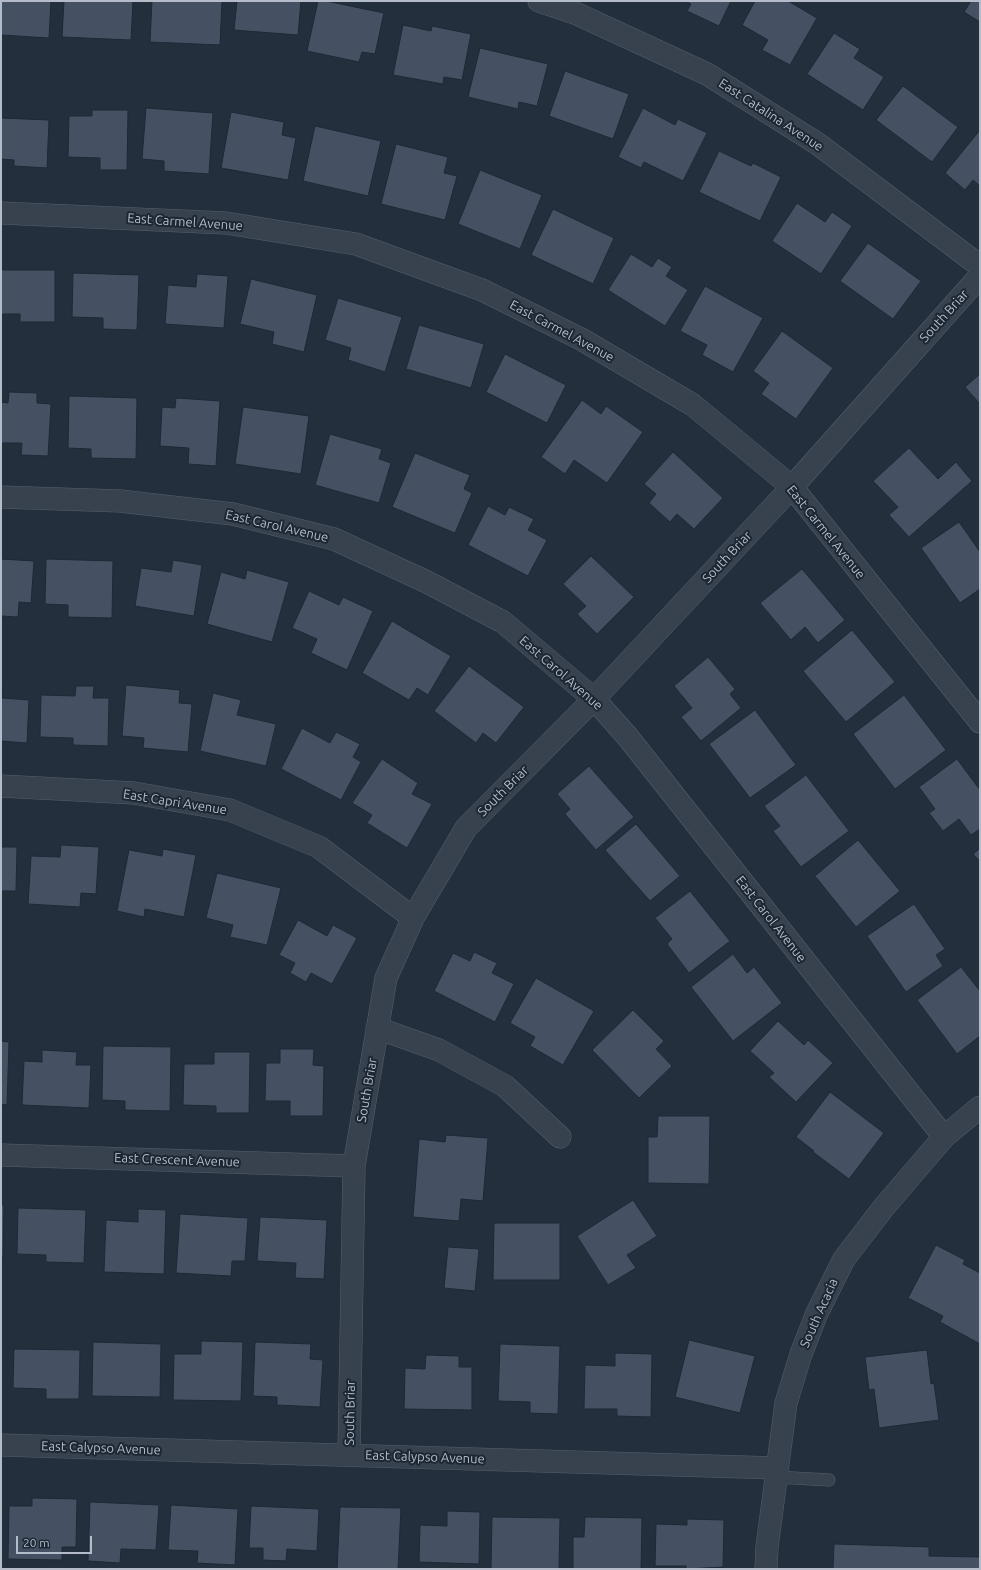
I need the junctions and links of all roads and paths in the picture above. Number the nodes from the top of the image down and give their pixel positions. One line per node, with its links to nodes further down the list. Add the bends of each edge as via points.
1 (540, 1): 3 (street, East Catalina Avenue, via 575,13 707,74 818,144)
2 (1, 213): 5 (street, East Carmel Avenue, via 226,223 356,244 482,290 581,338 693,405)
3 (980, 266)
4 (980, 276): 5 (street, South Briar)
5 (792, 487): 7 (street, South Briar); 8 (street, East Carmel Avenue)
6 (1, 497): 7 (street, East Carol Avenue, via 120,501 233,514 334,539 427,582 503,622)
7 (594, 699): 10 (street, South Briar, via 466,828); 14 (street, East Carol Avenue, via 627,736)
8 (980, 722)
9 (1, 786): 10 (street, East Capri Avenue, via 134,793 230,810 319,847)
10 (413, 918): 11 (street, South Briar, via 386,978)
11 (377, 1028): 13 (street, via 439,1050 505,1086); 16 (street, South Briar)
12 (980, 1107): 14 (street, South Acacia)
13 (560, 1137)
14 (944, 1137): 19 (street, South Acacia, via 884,1207 844,1259 817,1313 786,1403)
15 (1, 1155): 16 (street, East Crescent Avenue)
16 (354, 1166): 18 (street, South Briar)
17 (1, 1445): 18 (street, East Calypso Avenue)
18 (349, 1455): 19 (street, East Calypso Avenue)
19 (777, 1473): 20 (lane); 21 (street, South Acacia)
20 (829, 1480)
21 (766, 1569)

